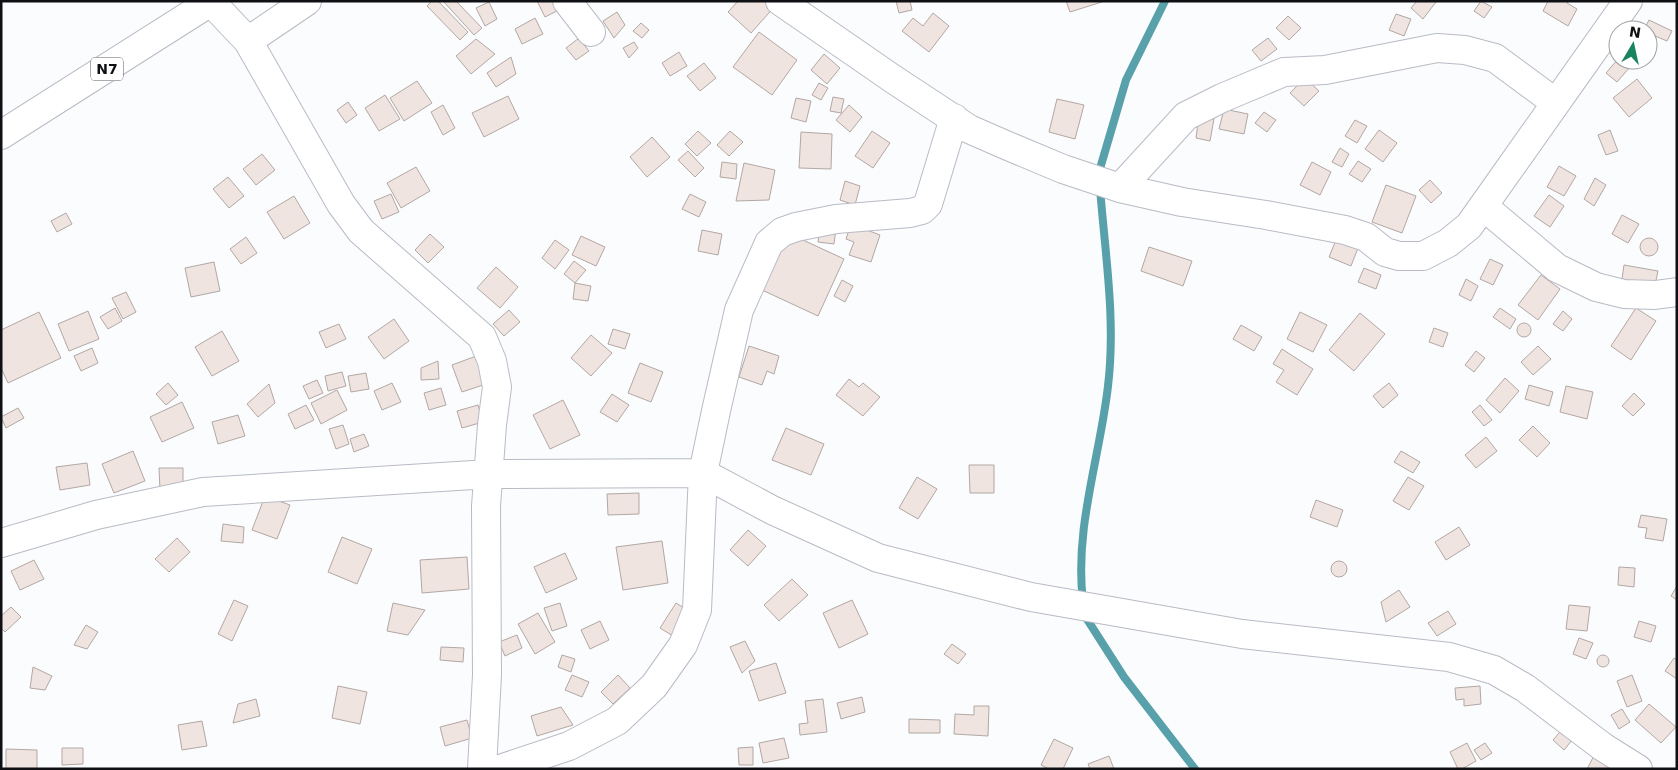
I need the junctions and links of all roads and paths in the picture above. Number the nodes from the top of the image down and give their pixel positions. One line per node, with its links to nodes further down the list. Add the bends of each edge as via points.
1 (307, 1): 7 (main road)
2 (567, 1): 6 (main road)
3 (780, 1): 9 (main road)
4 (1628, 1): 8 (main road)
5 (212, 2): 7 (main road); 10 (main road, N7)
6 (591, 32)
7 (248, 41): 15 (main road, via 341,204 361,231 482,337 498,387)
8 (1556, 103): 11 (main road, via 1496,58 1464,50 1437,48 1325,70 1284,72 1186,116); 12 (main road)
9 (954, 118): 11 (main road, via 1008,146); 14 (main road, via 928,204 922,210 836,219 796,227 769,242 739,310)
10 (1, 135)
11 (1120, 188): 12 (main road, via 1345,230 1366,237 1385,252 1399,256 1423,256 1448,243 1469,226)
12 (1483, 206): 13 (main road, via 1557,268 1596,286 1624,294)
13 (1677, 292)
14 (703, 473): 15 (main road); 18 (main road, via 697,610 684,645 654,686 617,721 569,746); 19 (main road, via 772,510 878,558 1031,597 1242,634 1449,657 1494,670)
15 (489, 474): 16 (main road, via 202,492 96,515); 17 (main road, via 486,506 487,675)
16 (1, 543)
17 (482, 769)
18 (500, 769)
19 (1638, 769)

